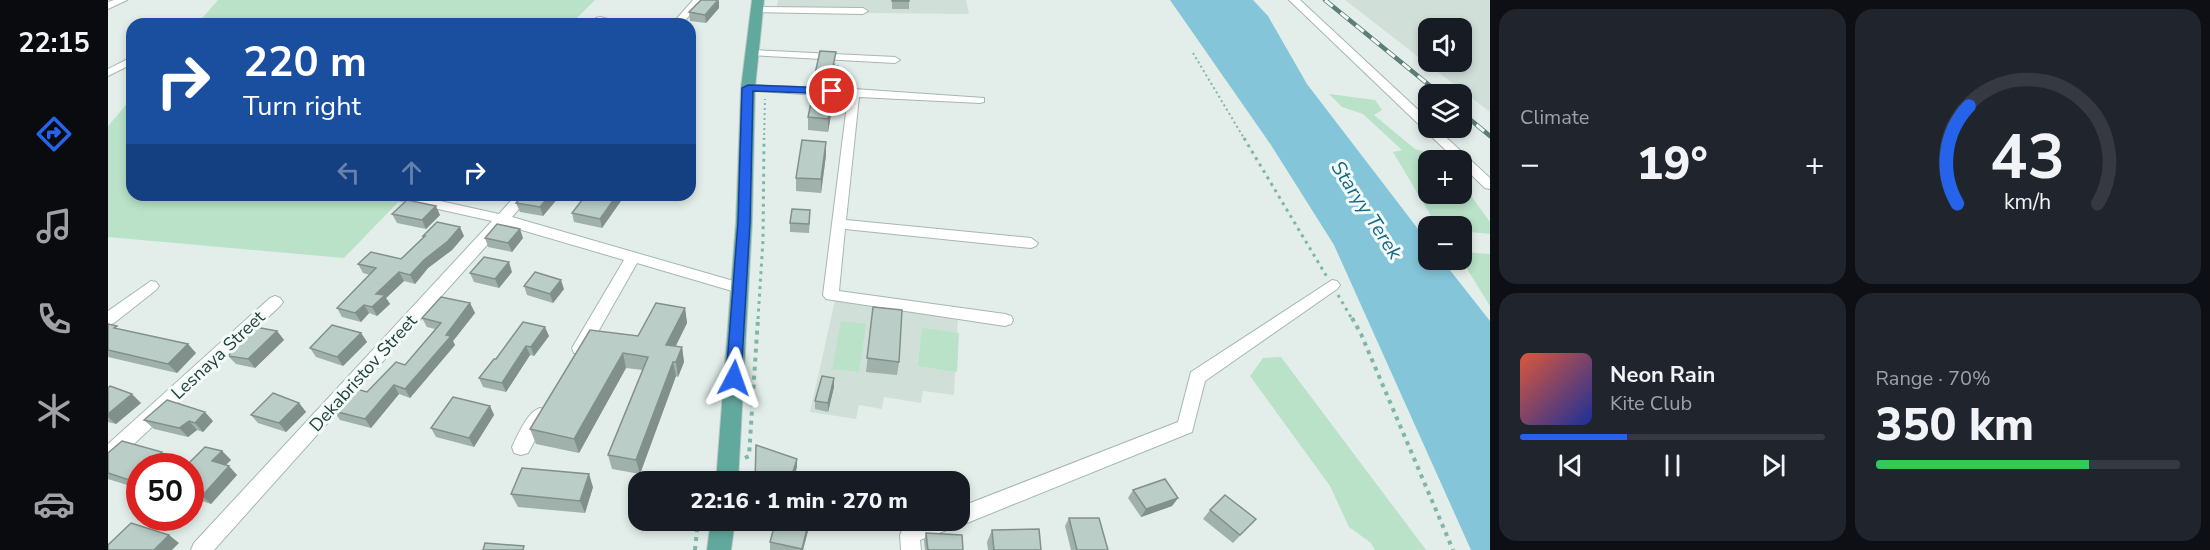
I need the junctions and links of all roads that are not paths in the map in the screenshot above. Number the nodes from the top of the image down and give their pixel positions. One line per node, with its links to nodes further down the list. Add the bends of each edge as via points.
1 (122, 0): 5 (street)
2 (698, 0): 7 (street)
3 (1294, 0): 15 (street)
4 (757, 5): 6 (street); 8 (main road)
5 (108, 6)
6 (863, 11)
7 (682, 18)
8 (752, 53): 9 (street); 12 (main road)
9 (895, 60)
10 (126, 63): 11 (street)
11 (108, 73)
12 (748, 88): 13 (street); 26 (main road)
13 (854, 92): 14 (street); 21 (street)
14 (980, 100)
15 (1418, 117)
16 (1441, 138): 17 (street)
17 (1490, 185)
18 (420, 201): 20 (street)
19 (518, 201): 20 (street, Dekabristov Street)
20 (502, 219): 23 (street); 38 (street, Dekabristov Street)
21 (839, 224): 22 (street); 29 (street, via 831,295)
22 (1031, 243)
23 (633, 257): 26 (street); 30 (street)
24 (1332, 285): 35 (street, via 1197,377 1186,428)
25 (151, 286): 28 (street)
26 (740, 288): 34 (main road)
27 (275, 302): 33 (street, Lesnaya Street)
28 (108, 319)
29 (1005, 320)
30 (574, 357)
31 (551, 397): 32 (street)
32 (521, 447)
33 (108, 456)
34 (728, 471)
35 (970, 512)
36 (722, 531): 39 (main road)
37 (920, 531): 40 (street, via 910,535)
38 (201, 550)
39 (719, 550)
40 (911, 550)

